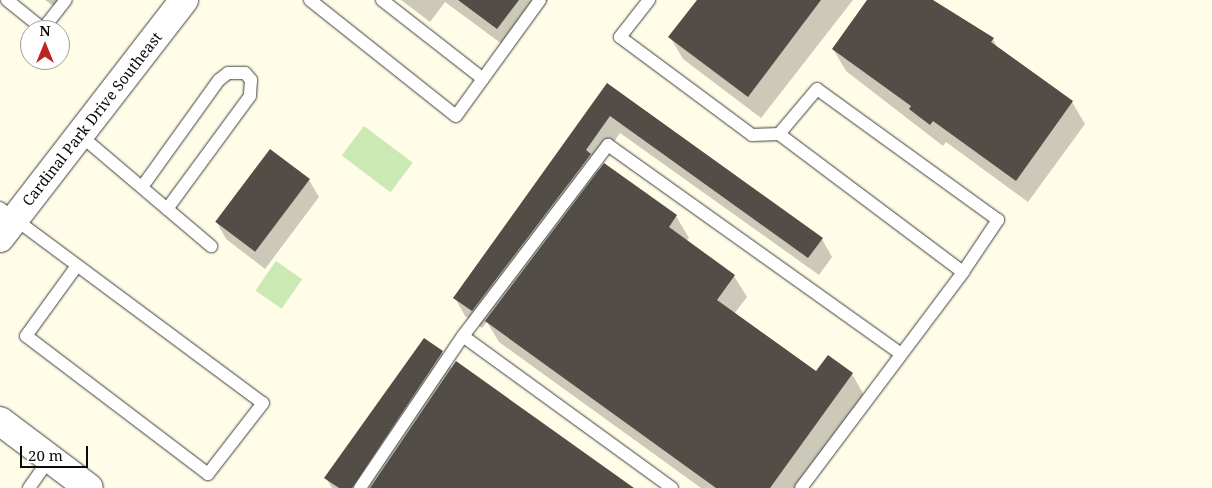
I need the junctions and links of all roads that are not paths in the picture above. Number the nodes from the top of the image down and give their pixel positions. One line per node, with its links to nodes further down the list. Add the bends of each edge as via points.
1 (7, 0): 2 (lane, via 43,29)
2 (66, 0)
3 (184, 0): 10 (street, Cardinal Park Drive Southeast)
4 (310, 0): 8 (lane, via 456,116)
5 (382, 0): 8 (lane)
6 (540, 0): 8 (lane)
7 (649, 0): 9 (lane, via 620,37 752,135)
8 (483, 79)
9 (779, 134): 16 (lane); 16 (lane, via 817,89 998,220)
10 (80, 135): 11 (lane); 13 (street, Cardinal Park Drive Southeast)
11 (142, 187): 12 (lane); 12 (lane, via 220,80 228,73 245,73 251,80 250,96)
12 (166, 209): 14 (lane)
13 (5, 221): 15 (lane)
14 (211, 246)
15 (76, 266): 15 (lane, via 263,403 208,474 26,336)
16 (962, 272): 18 (lane)
17 (463, 336): 18 (lane, via 608,146); 23 (lane); 24 (lane)
18 (900, 354): 25 (lane)
19 (0, 421): 20 (street)
20 (50, 458): 21 (lane); 22 (street)
21 (29, 488)
22 (89, 488)
23 (360, 488)
24 (672, 488)
25 (801, 488)

